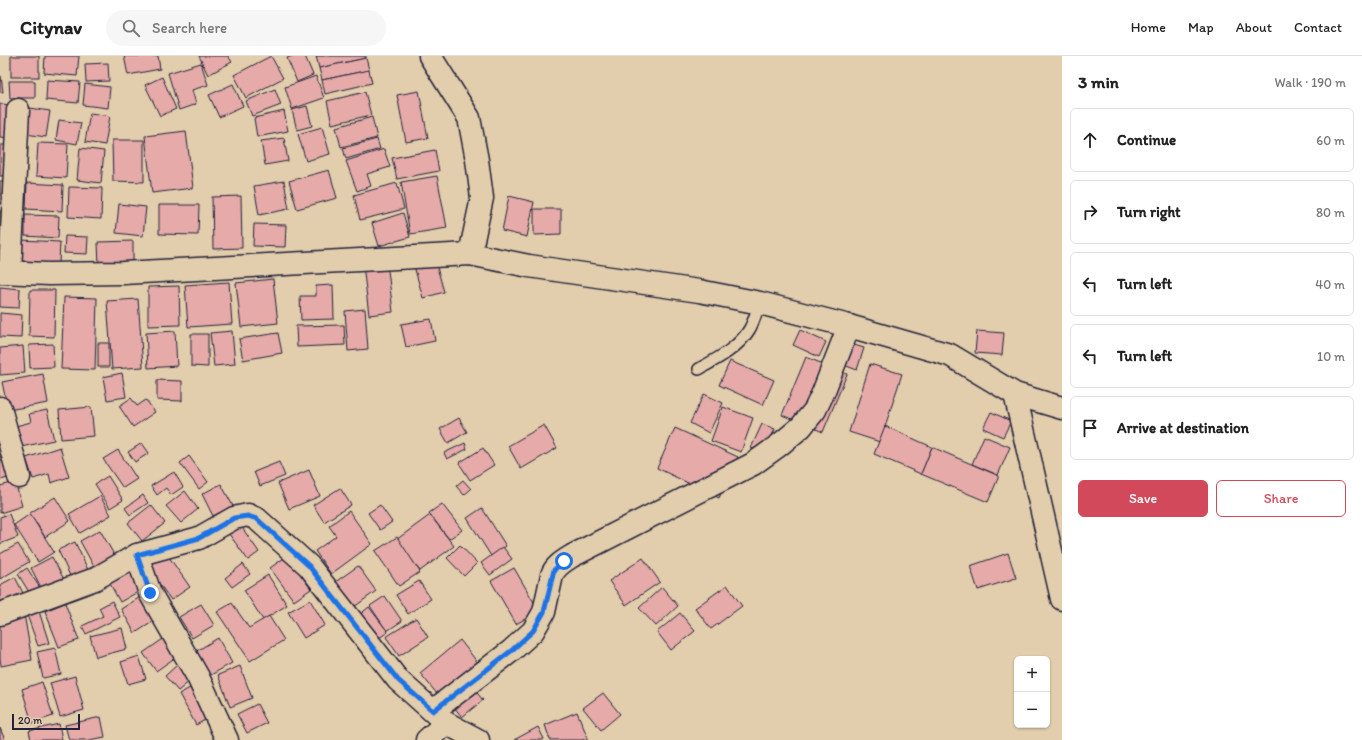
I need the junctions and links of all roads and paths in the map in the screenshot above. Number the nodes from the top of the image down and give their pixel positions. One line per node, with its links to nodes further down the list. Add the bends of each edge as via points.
1 (430, 56): 3 (street, via 468,118 478,160 482,198)
2 (18, 110): 4 (street)
3 (470, 254): 4 (street, via 116,273); 5 (street, via 529,266 699,291)
4 (5, 272)
5 (760, 303): 6 (street); 7 (lane, via 750,329 743,338 726,353)
6 (849, 326): 8 (street, via 950,355); 15 (street, via 815,410 801,427 753,464 559,565 552,576 544,612 533,631)
7 (699, 370)
8 (1015, 394): 10 (street); 13 (street)
9 (0, 408): 11 (street)
10 (1062, 408)
11 (19, 477)
12 (137, 555): 14 (street, via 94,578); 15 (street, via 199,538 234,518 248,516 257,519 309,566 398,680); 16 (street, via 150,593 198,677)
13 (1062, 599)
14 (0, 614)
15 (439, 717): 17 (street); 18 (street)
16 (227, 740)
17 (427, 740)
18 (478, 740)

